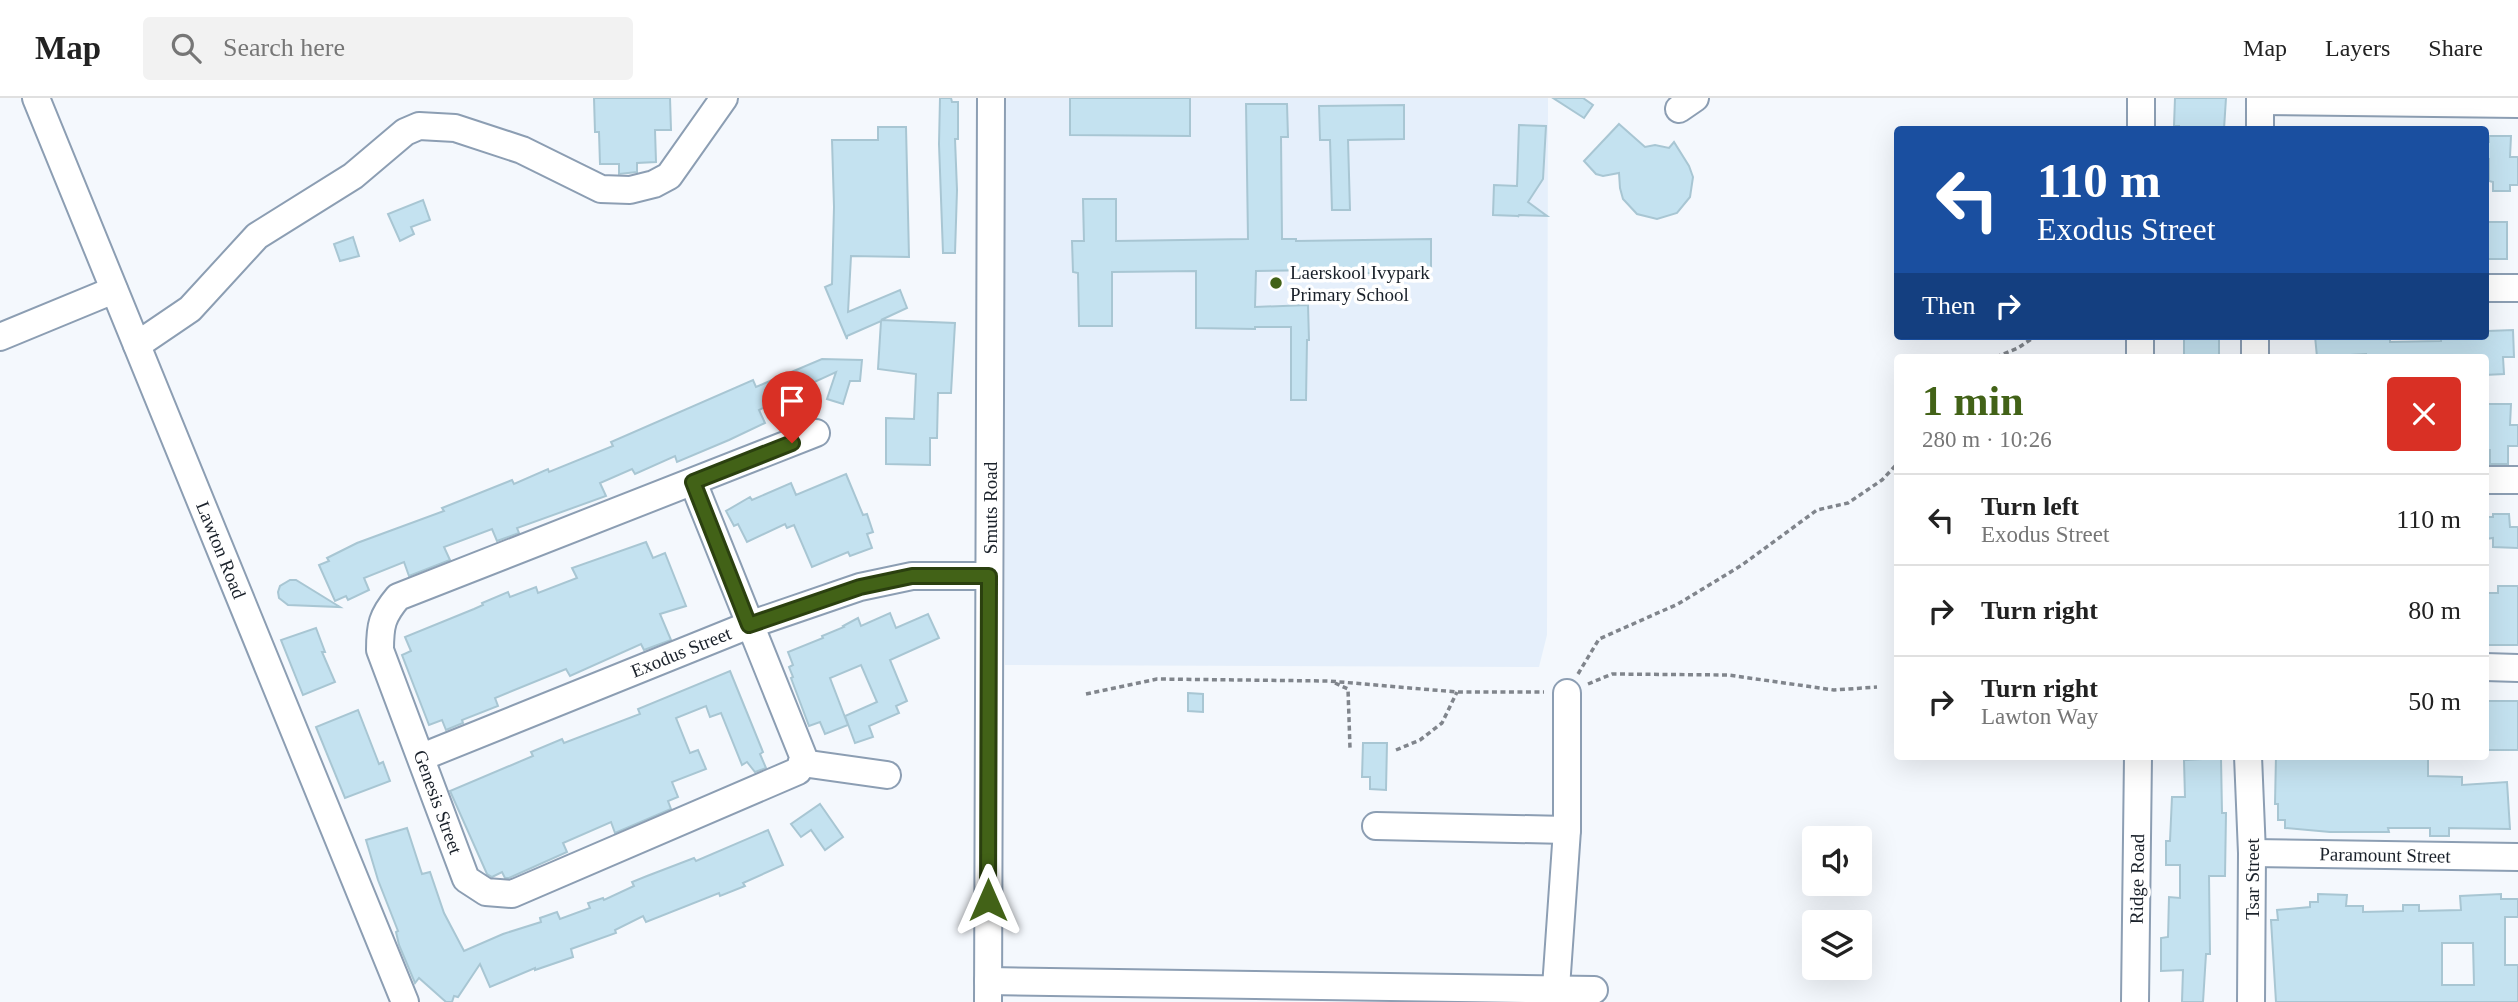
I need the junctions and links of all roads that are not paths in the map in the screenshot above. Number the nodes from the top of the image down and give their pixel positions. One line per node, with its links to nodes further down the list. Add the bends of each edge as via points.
1 (36, 98): 11 (street, Lawton Road)
2 (724, 98): 13 (street, via 669,176 630,190 601,189 522,150 455,128 419,126 405,132 353,176 257,236 190,309)
3 (991, 98): 18 (street, Smuts Road)
4 (2141, 98): 7 (street)
5 (2260, 100): 6 (street); 8 (street)
6 (2518, 104)
7 (2141, 126)
8 (2260, 126)
9 (2489, 288): 10 (street)
10 (2518, 288)
11 (114, 289): 12 (street); 13 (street, Lawton Road)
12 (0, 337)
13 (137, 345): 36 (street, Lawton Road)
14 (816, 433): 17 (street, Genesis Street)
15 (2489, 480): 16 (street)
16 (2518, 480)
17 (693, 482): 19 (street); 23 (street, Genesis Street, via 398,597 380,625 380,649)
18 (989, 576): 19 (street, Exodus Street, via 912,576 860,587); 33 (street, Smuts Road)
19 (749, 625): 23 (street, Exodus Street); 26 (street)
20 (2489, 667): 21 (street)
21 (2518, 667)
22 (1567, 693): 29 (street)
23 (422, 757): 26 (street, Genesis Street, via 466,879 496,894 525,889 798,771)
24 (2138, 760): 37 (street, Ridge Road)
25 (2248, 760): 30 (street, Tsar Street)
26 (802, 763): 27 (street)
27 (887, 775)
28 (1376, 826): 29 (street)
29 (1567, 830): 35 (street)
30 (2252, 853): 31 (street, Paramount Street); 38 (street, Tsar Street)
31 (2518, 857)
32 (1594, 990): 35 (street)
33 (988, 992): 34 (street)
34 (1378, 994): 35 (street)
35 (1555, 996)
36 (405, 1002)
37 (2135, 1002)
38 (2252, 1002)

